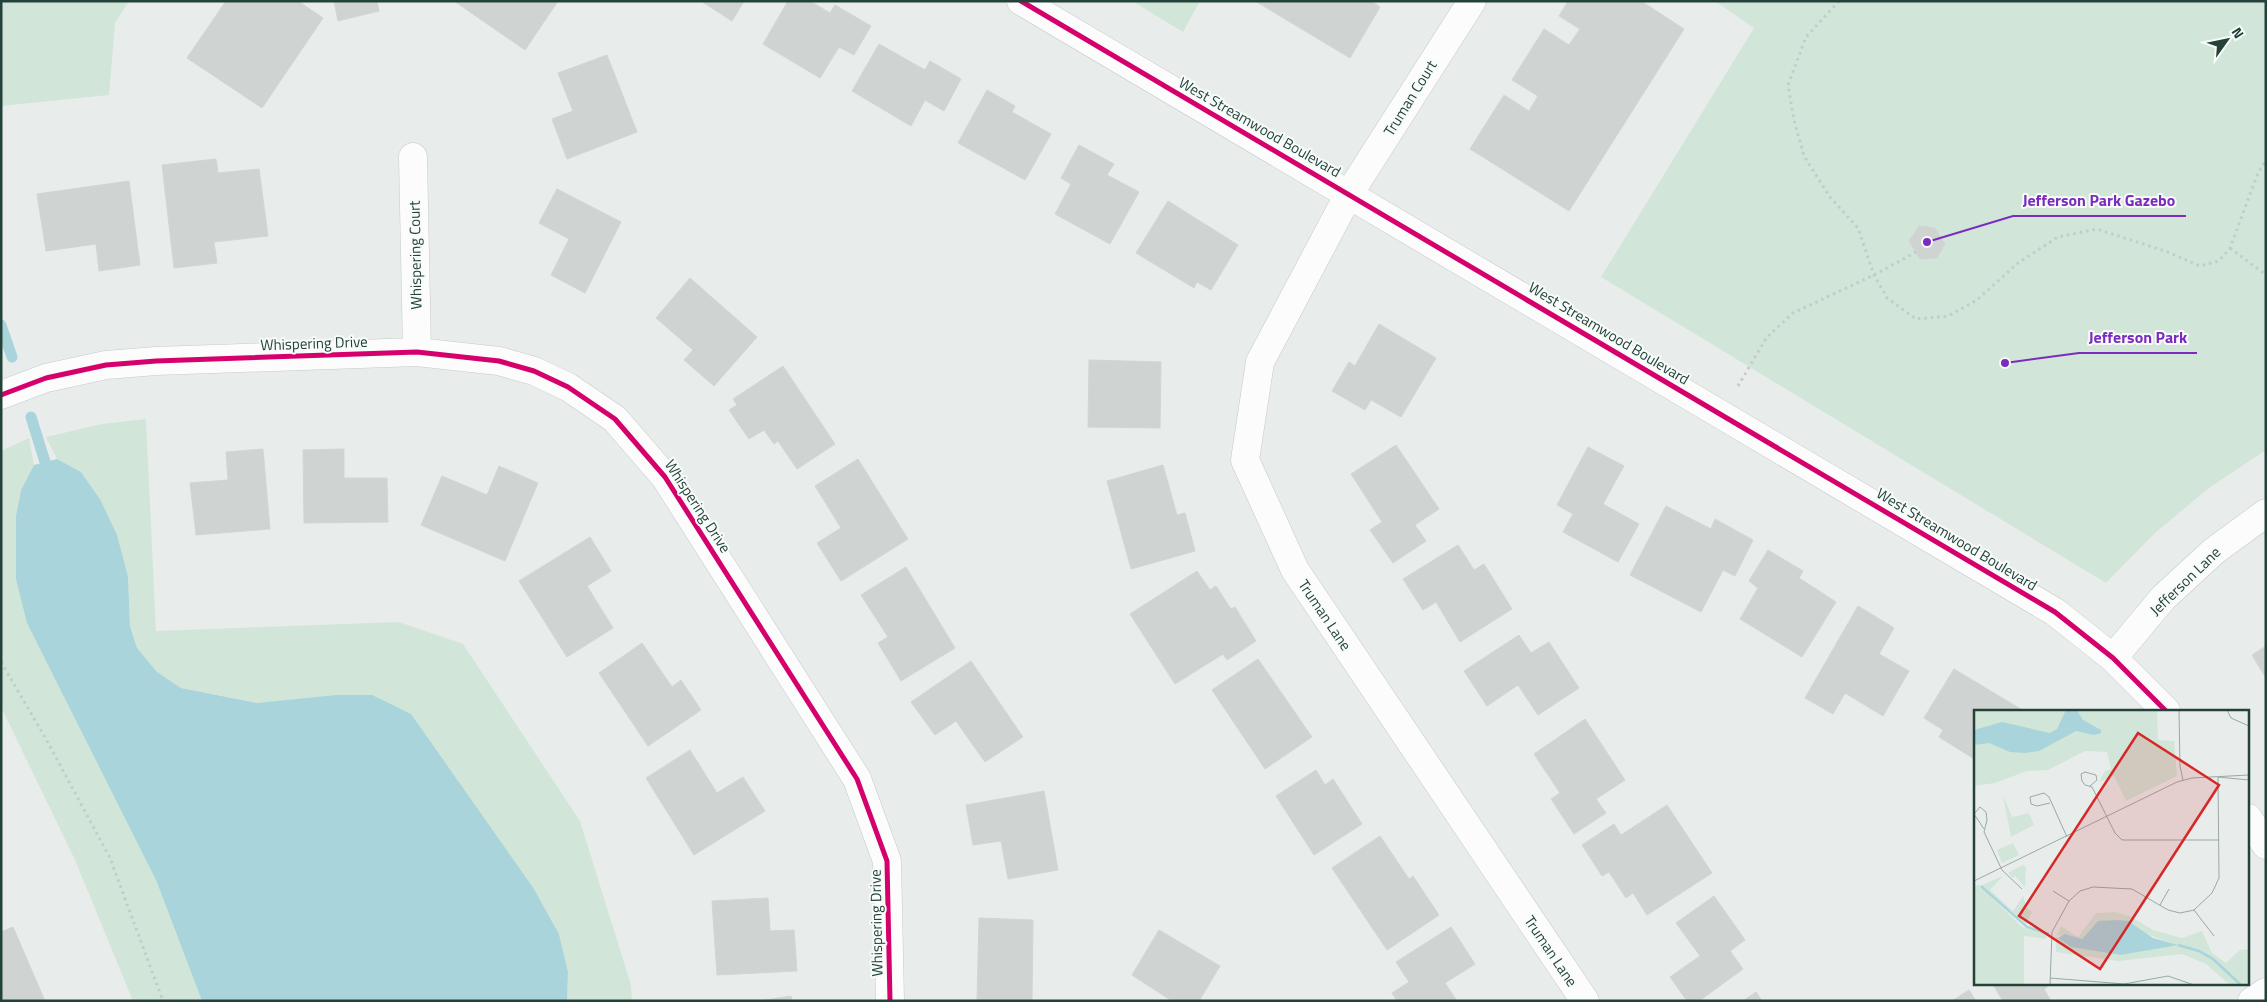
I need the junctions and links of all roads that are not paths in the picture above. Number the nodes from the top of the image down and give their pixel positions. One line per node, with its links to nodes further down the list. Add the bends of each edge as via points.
1 (1021, 1): 4 (street, West Streamwood Boulevard)
2 (1472, 1): 4 (street, Truman Court)
3 (413, 157): 5 (street, Whispering Court)
4 (1349, 194): 8 (street, West Streamwood Boulevard, via 2055,612); 14 (street, Truman Lane, via 1260,362 1245,460 1295,570)
5 (417, 352): 6 (street, Whispering Drive, via 106,365 46,378); 13 (street, Whispering Drive, via 499,361 568,387 614,419 666,477 857,779 887,861)
6 (1, 395)
7 (2266, 513): 8 (street, Jefferson Lane, via 2214,551 2163,598)
8 (2113, 658): 9 (street, West Streamwood Boulevard)
9 (2165, 710)
10 (2250, 821): 11 (street)
11 (2266, 845)
12 (2266, 992): 15 (street)
13 (890, 1001)
14 (1585, 1001)
15 (2252, 1001)

